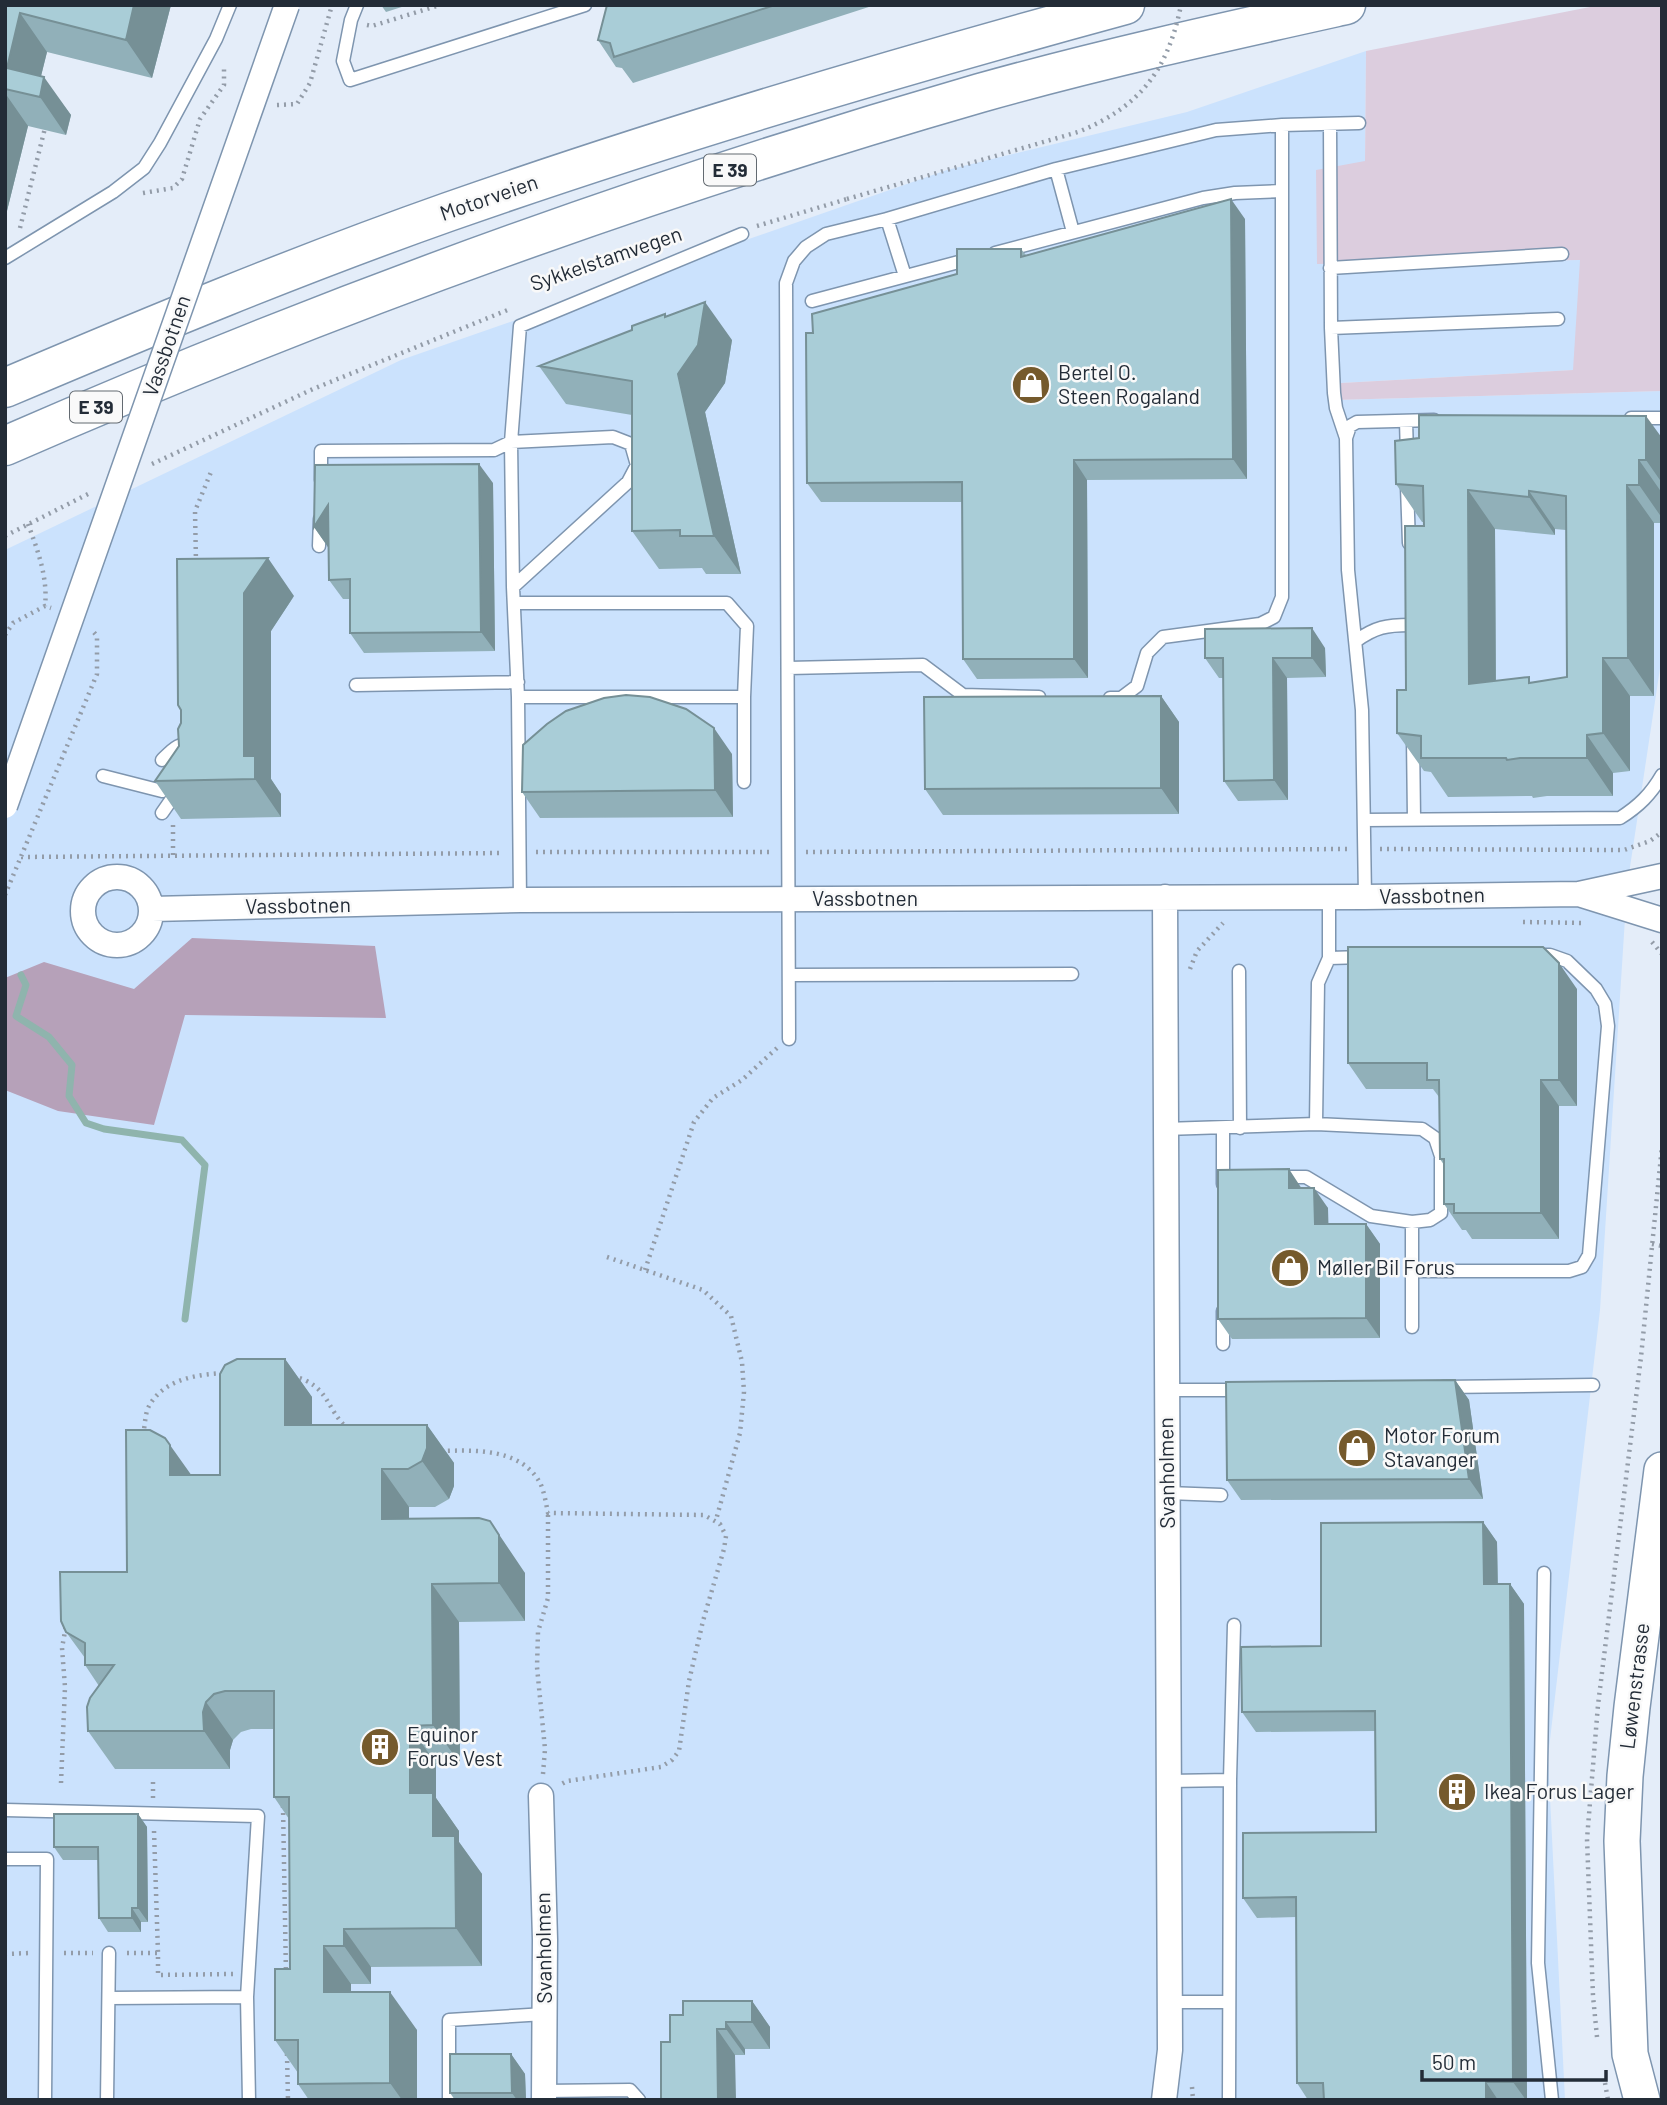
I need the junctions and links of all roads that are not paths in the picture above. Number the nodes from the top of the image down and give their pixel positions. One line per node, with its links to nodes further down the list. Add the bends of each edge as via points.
1 (230, 5): 16 (lane, via 144,168)
2 (287, 5): 55 (street, Vassbotnen, bridge)
3 (357, 5): 4 (lane, via 343,61 350,80)
4 (585, 5)
5 (1125, 5): 22 (highway, Motorveien / E 39, via 649,144 447,212 251,286)
6 (1346, 5): 29 (highway, E 39, via 1113,58 803,146 480,254 187,368)
7 (1329, 124): 8 (lane); 9 (lane); 17 (lane)
8 (1359, 124)
9 (1282, 125): 10 (lane, via 1216,130); 11 (lane)
10 (1056, 169): 12 (lane); 13 (lane)
11 (1281, 191): 13 (lane, via 1203,198); 46 (lane, via 1282,597 1274,617 1260,624 1163,637 1147,653 1138,686 1122,698)
12 (887, 219): 18 (lane); 40 (lane, via 826,234 794,261 786,284)
13 (1073, 232): 18 (lane)
14 (742, 234): 28 (lane, via 520,326)
15 (1562, 254): 17 (lane)
16 (10, 255)
17 (1330, 268): 21 (lane)
18 (905, 276): 19 (lane)
19 (812, 301)
20 (1559, 319): 21 (lane)
21 (1331, 328): 27 (lane, via 1336,408)
22 (5, 388)
23 (1620, 418): 24 (lane)
24 (1662, 418)
25 (1444, 420): 26 (lane)
26 (1406, 421): 27 (lane, via 1357,422 1350,426); 30 (lane)
27 (1346, 438): 39 (lane, via 1348,569)
28 (511, 442): 32 (lane, via 494,450 321,451); 34 (lane); 34 (lane, via 613,437 631,444 636,466 628,482)
29 (5, 446)
30 (1407, 462)
31 (1407, 475): 33 (lane)
32 (319, 546)
33 (1409, 557)
34 (513, 587): 35 (lane)
35 (515, 604): 41 (lane); 44 (lane, via 727,603 747,626)
36 (1410, 612): 37 (lane)
37 (1410, 625): 38 (lane); 39 (lane, via 1385,625)
38 (1411, 639)
39 (1356, 641): 58 (lane)
40 (788, 668): 45 (lane, via 923,665 963,695); 64 (lane)
41 (517, 682): 42 (lane); 43 (lane)
42 (356, 685)
43 (518, 697): 44 (lane); 65 (lane)
44 (744, 697): 53 (lane)
45 (1055, 697)
46 (1095, 698)
47 (1412, 722): 57 (lane)
48 (162, 760): 49 (lane, via 177,745 191,744 199,749)
49 (199, 761)
50 (1662, 775): 57 (lane, via 1652,793 1620,818)
51 (103, 776): 54 (lane)
52 (184, 782): 56 (lane)
53 (744, 782)
54 (162, 791)
55 (5, 806)
56 (168, 816)
57 (1414, 818): 58 (lane)
58 (1364, 820): 63 (lane)
59 (1662, 876): 60 (street, Vassbotnen)
60 (1579, 894): 63 (street, Vassbotnen); 67 (street, Vassbotnen)
61 (1165, 897): 62 (street, Vassbotnen); 64 (street, Vassbotnen); 78 (street, Svanholmen)
62 (1329, 897): 63 (street, Vassbotnen); 70 (lane)
63 (1365, 897)
64 (789, 899): 65 (street, Vassbotnen); 73 (lane)
65 (520, 900): 66 (street, Vassbotnen)
66 (152, 909)
67 (1662, 920)
68 (1523, 956): 84 (lane, via 1550,955 1567,961 1605,1004 1608,1026 1589,1255 1582,1267 1569,1271)
69 (1371, 957): 70 (lane)
70 (1329, 958): 75 (lane, via 1318,983)
71 (1239, 971): 77 (lane)
72 (1072, 974): 73 (lane)
73 (790, 975): 74 (lane)
74 (789, 1039)
75 (1316, 1125): 77 (lane); 83 (lane, via 1422,1129 1435,1138 1441,1156 1441,1213)
76 (1223, 1128): 77 (lane); 78 (lane); 79 (lane)
77 (1240, 1128)
78 (1165, 1129): 91 (street, Svanholmen)
79 (1223, 1176): 80 (lane); 82 (lane)
80 (1237, 1176)
81 (1265, 1177): 83 (lane, via 1306,1177 1371,1216)
82 (1223, 1202)
83 (1412, 1222): 84 (lane)
84 (1411, 1271): 86 (lane)
85 (1223, 1292): 87 (lane)
86 (1412, 1327)
87 (1223, 1344)
88 (1592, 1385): 89 (lane)
89 (1425, 1387)
90 (1257, 1389): 91 (lane)
91 (1167, 1390): 93 (street, Svanholmen)
92 (1662, 1470): 103 (main road, Løwenstrasse, via 1625,1776 1622,1841)
93 (1168, 1493): 94 (lane); 98 (street, Svanholmen)
94 (1221, 1495)
95 (1544, 1573): 120 (lane, via 1538,1963)
96 (1234, 1625): 97 (lane)
97 (1230, 1780): 98 (lane); 107 (lane)
98 (1169, 1781): 106 (street, Svanholmen)
99 (541, 1796): 108 (street, Svanholmen)
100 (5, 1810): 104 (lane, via 258,1816)
101 (5, 1859): 113 (lane, via 47,1859)
102 (109, 1953): 105 (lane)
103 (1628, 1986): 110 (main road, Løwenstrasse); 121 (main road, Løwenstrasse, via 1630,2054)
104 (247, 1997): 105 (lane); 115 (lane)
105 (109, 1998): 114 (lane)
106 (1170, 2002): 107 (lane); 109 (street, Svanholmen)
107 (1227, 2002): 119 (lane)
108 (545, 2014): 112 (street, Svanholmen); 116 (lane, via 449,2020)
109 (1170, 2050): 111 (street, Svanholmen); 118 (street, Svanholmen)
110 (1662, 2087)
111 (1186, 2093)
112 (544, 2095): 117 (lane, via 630,2090)
113 (45, 2100)
114 (107, 2100)
115 (248, 2100)
116 (449, 2100)
117 (639, 2100)
118 (1164, 2100)
119 (1229, 2100)
120 (1552, 2100)
121 (1642, 2100)

